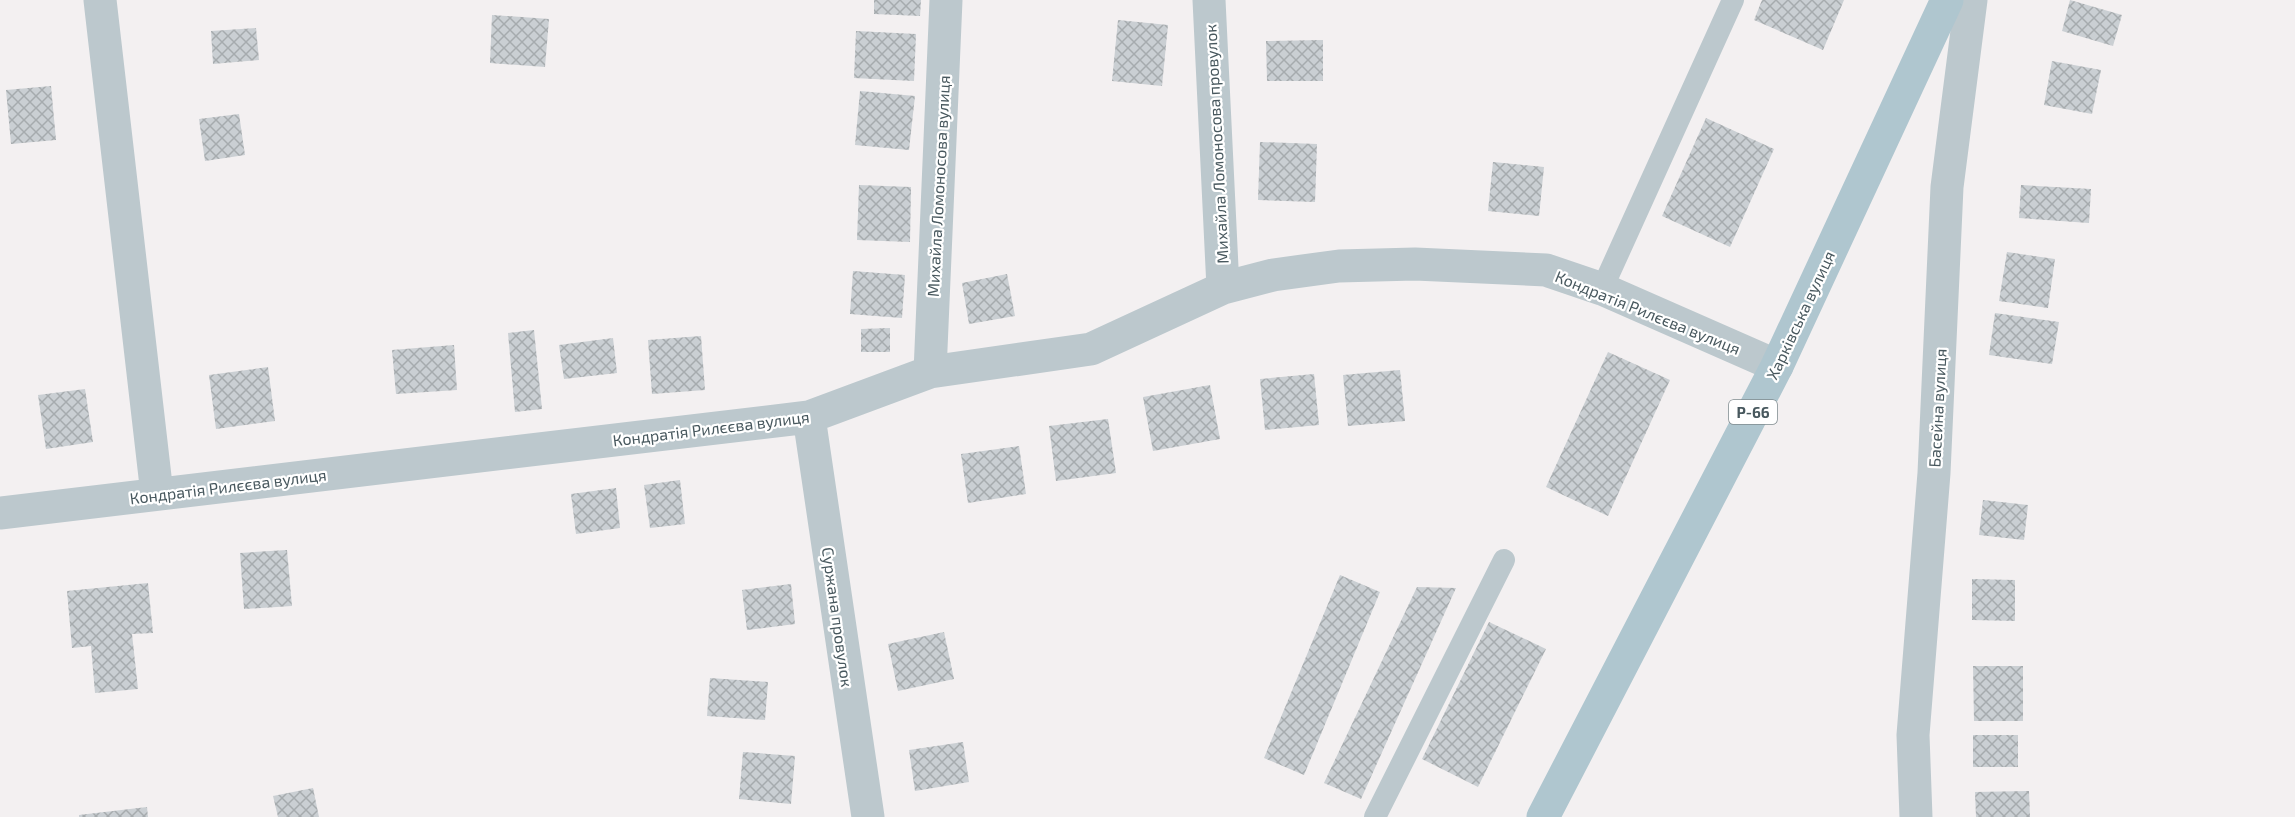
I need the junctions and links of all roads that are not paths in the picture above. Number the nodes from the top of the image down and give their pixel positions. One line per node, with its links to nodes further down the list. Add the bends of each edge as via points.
1 (100, 0): 12 (street)
2 (946, 0): 10 (street, Михайла Ломоносова вулиця)
3 (1209, 0): 7 (street, Михайла Ломоносова провулок)
4 (1733, 0): 8 (lane)
5 (1947, 0): 9 (main road, Харківська вулиця / Р-66)
6 (1971, 0): 18 (street, Басейна вулиця, via 1947,187 1934,473 1913,735)
7 (1223, 288): 8 (street, Кондратія Рилєєва вулиця, via 1273,275 1339,266 1414,264 1546,270); 10 (street, Кондратія Рилєєва вулиця, via 1091,349)
8 (1602, 289): 9 (street, Кондратія Рилєєва вулиця)
9 (1777, 366): 17 (main road, Харківська вулиця / Р-66)
10 (930, 372): 11 (street, Кондратія Рилєєва вулиця)
11 (809, 417): 12 (street, Кондратія Рилєєва вулиця); 15 (street, Суржана провулок)
12 (157, 494): 13 (street, Кондратія Рилєєва вулиця)
13 (0, 513)
14 (1504, 560): 16 (lane)
15 (868, 817)
16 (1375, 817)
17 (1543, 817)
18 (1916, 817)

